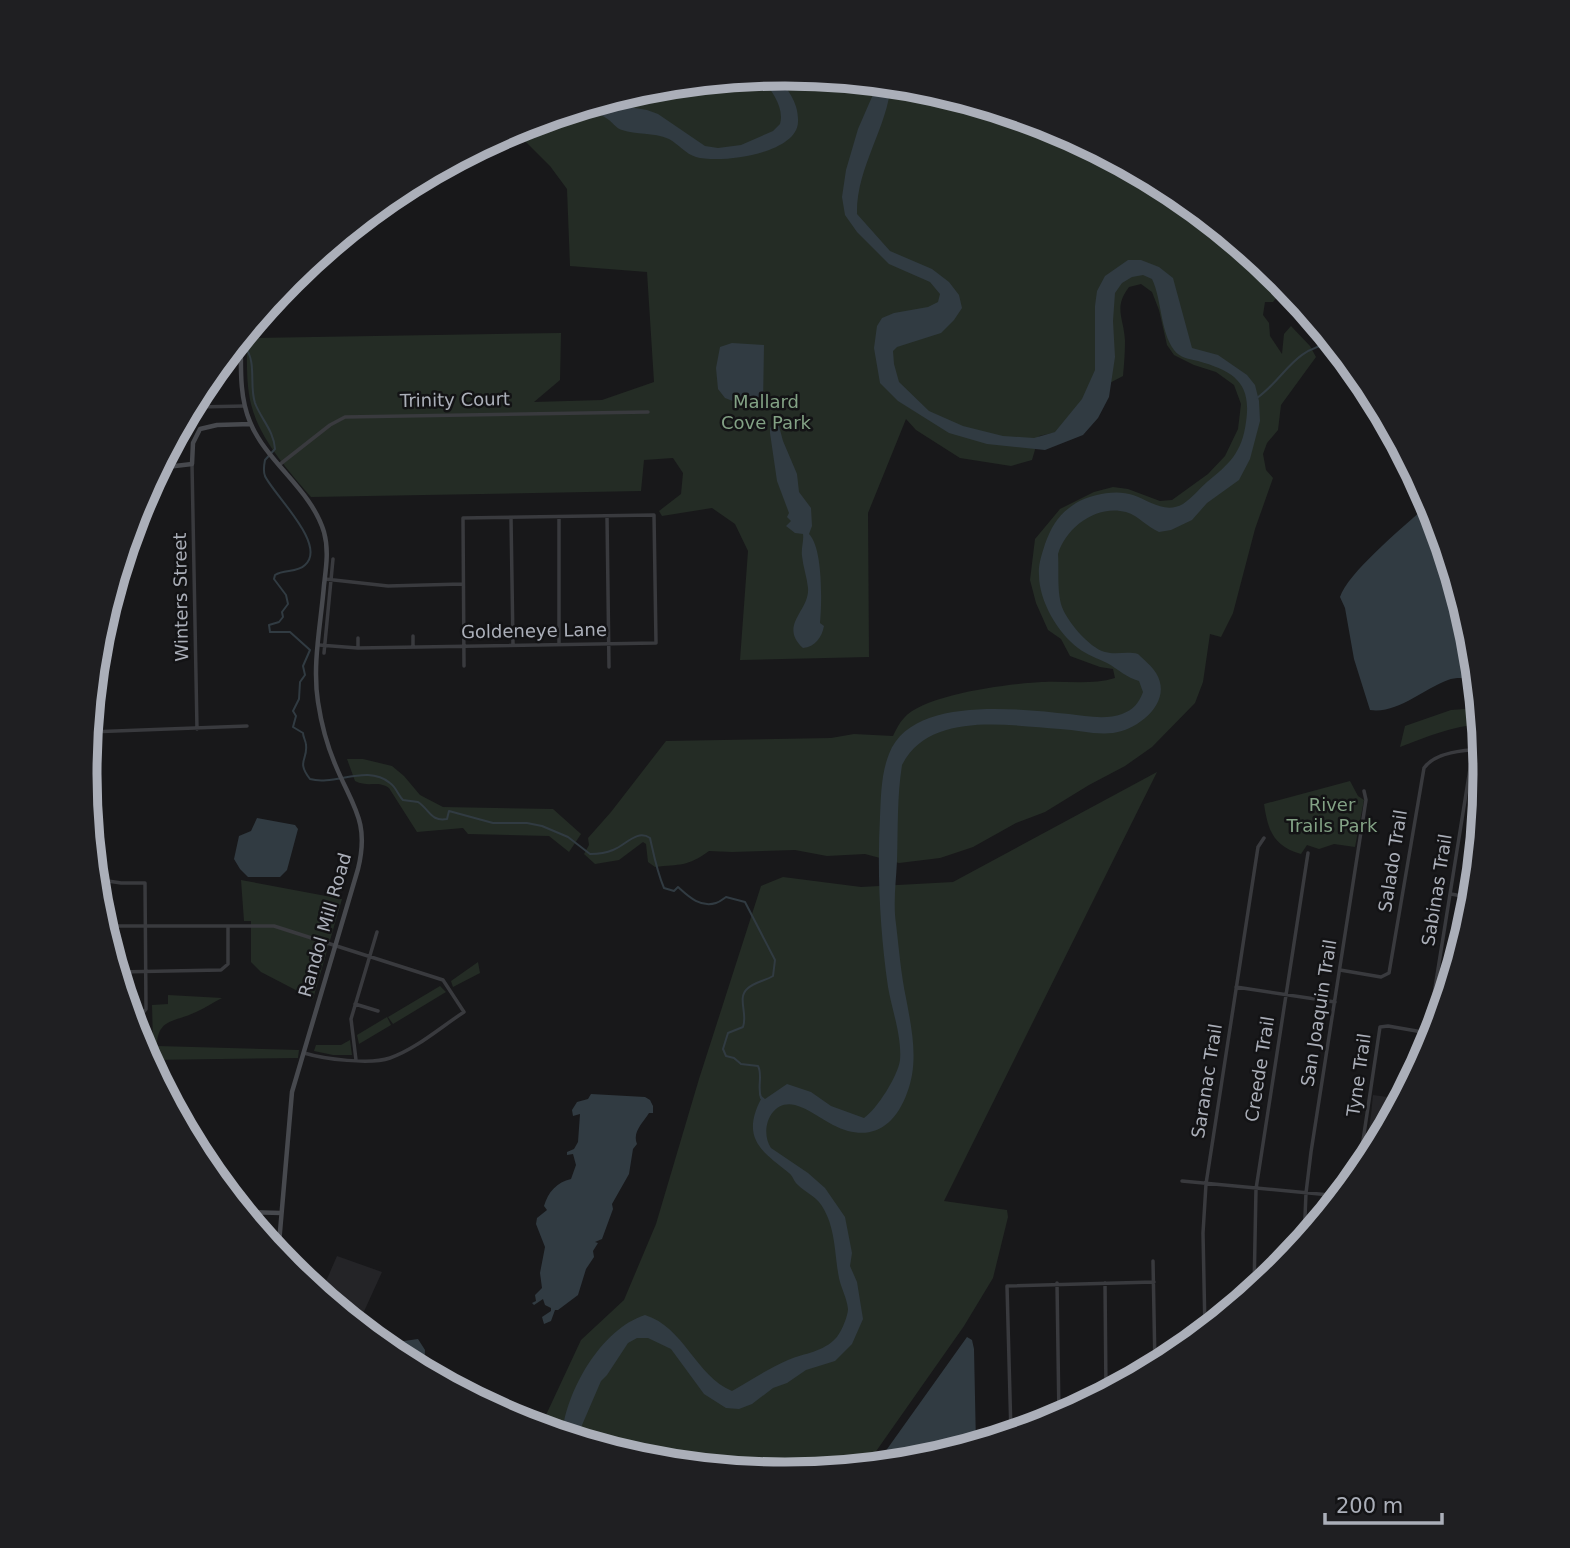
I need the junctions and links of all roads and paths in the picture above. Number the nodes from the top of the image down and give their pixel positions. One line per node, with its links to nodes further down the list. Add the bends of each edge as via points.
1 (242, 352): 2 (main road, Randol Mill Road)
2 (245, 406): 3 (street); 5 (main road, Randol Mill Road)
3 (204, 407)
4 (648, 412): 7 (street, Trinity Court, via 345,417)
5 (251, 425): 6 (main road, via 200,429 193,443); 7 (main road, Randol Mill Road)
6 (192, 464): 8 (main road); 28 (street, Winters Street)
7 (279, 465): 13 (main road, Randol Mill Road, via 323,528)
8 (170, 467)
9 (607, 516): 11 (street); 17 (street); 17 (street, Goldeneye Lane, via 654,515 656,643)
10 (511, 517): 11 (street); 14 (street, via 463,518); 21 (street)
11 (559, 517): 19 (street)
12 (333, 559): 13 (street, Randol Mill Road)
13 (328, 580): 14 (street, via 388,586); 18 (main road, Randol Mill Road)
14 (463, 584): 20 (street)
15 (413, 636): 22 (street)
16 (358, 638): 23 (street)
17 (609, 644): 19 (street, Goldeneye Lane); 26 (street)
18 (321, 645): 23 (street, Goldeneye Lane); 24 (street, Randol Mill Road); 42 (main road, Randol Mill Road, via 318,704 335,765 360,818 363,840)
19 (559, 645): 21 (street, Goldeneye Lane)
20 (464, 646): 21 (street, Goldeneye Lane); 22 (street, Goldeneye Lane); 25 (street)
21 (513, 646)
22 (413, 647): 23 (street, Goldeneye Lane)
23 (358, 648)
24 (324, 653)
25 (464, 666)
26 (609, 667)
27 (247, 726): 28 (street)
28 (197, 729): 29 (street)
29 (98, 732)
30 (1473, 750): 44 (street, Salado Trail, via 1437,758 1424,768 1389,973 1381,977)
31 (1473, 753): 36 (street, Sabinas Trail)
32 (1364, 791): 44 (street, San Joaquin Trail)
33 (1264, 838): 47 (street, Saranac Trail, via 1258,847)
34 (1308, 853): 48 (street, Creede Trail)
35 (106, 881): 40 (street, via 145,883)
36 (1451, 894): 37 (street); 51 (street, Sabinas Trail)
37 (1462, 896)
38 (114, 926): 40 (street)
39 (228, 926): 40 (street); 42 (street, via 274,926); 46 (street, via 225,968)
40 (145, 927): 46 (street)
41 (377, 932): 43 (street)
42 (334, 945): 43 (street); 55 (main road, Randol Mill Road)
43 (370, 956): 50 (street); 56 (street, via 443,980 464,1012 391,1058)
44 (1340, 970): 49 (street, San Joaquin Trail)
45 (126, 972): 46 (street)
46 (146, 972): 53 (street, via 146,1009)
47 (1236, 987): 48 (street); 59 (street, Saranac Trail)
48 (1286, 995): 49 (street); 60 (street, Creede Trail)
49 (1335, 1002): 61 (street, San Joaquin Trail)
50 (355, 1003): 52 (street); 56 (street, via 350,1023)
51 (1432, 1008)
52 (377, 1011)
53 (140, 1015)
54 (1423, 1032): 57 (street, Tyne Trail, via 1380,1027)
55 (303, 1052): 56 (street); 64 (main road, Randol Mill Road, via 292,1092)
56 (356, 1060)
57 (1362, 1148)
58 (1182, 1181): 59 (street)
59 (1206, 1184): 60 (street); 72 (street, Saranac Trail)
60 (1256, 1189): 61 (street); 68 (street, Creede Trail)
61 (1306, 1193): 62 (street); 65 (street, San Joaquin Trail)
62 (1329, 1195)
63 (255, 1212): 64 (main road)
64 (281, 1213): 66 (main road, Randol Mill Road)
65 (1305, 1225)
66 (279, 1240)
67 (1153, 1261): 69 (street)
68 (1254, 1277)
69 (1154, 1282): 71 (street); 73 (street)
70 (1057, 1283): 71 (street); 75 (street); 76 (street, via 1007,1286)
71 (1105, 1283): 74 (street)
72 (1205, 1319)
73 (1155, 1354)
74 (1106, 1382)
75 (1059, 1405)
76 (1011, 1424)

